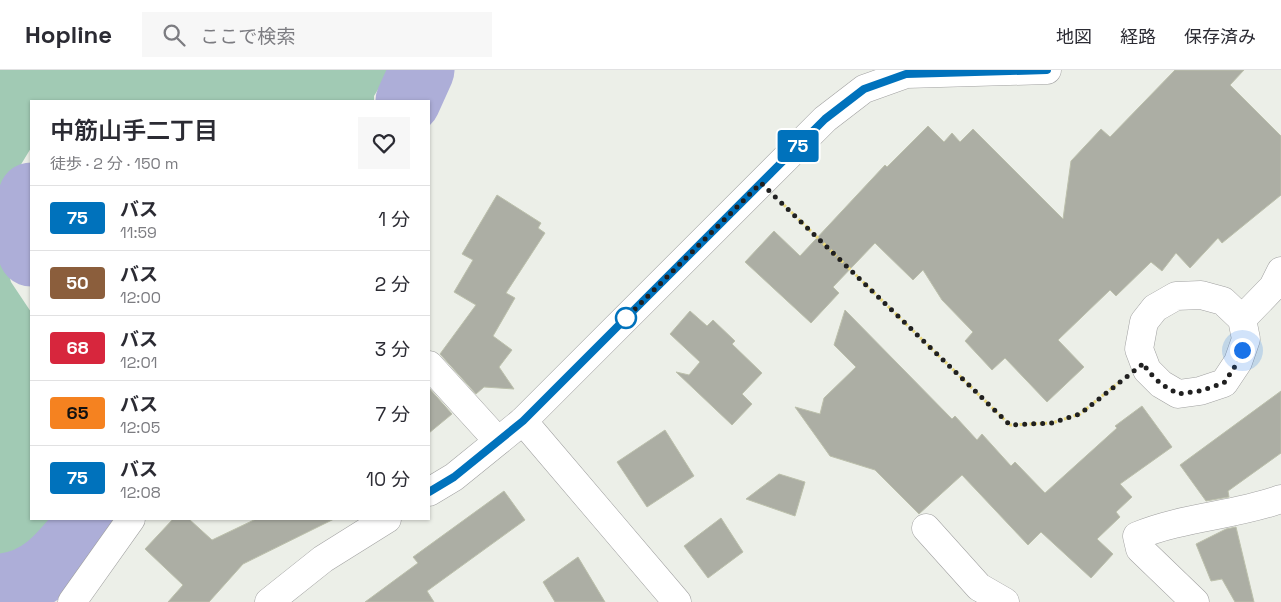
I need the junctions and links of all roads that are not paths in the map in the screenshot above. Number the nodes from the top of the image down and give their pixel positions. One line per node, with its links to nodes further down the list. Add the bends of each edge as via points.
1 (1047, 70): 5 (street, via 906,74 864,89 825,119)
2 (1281, 271): 3 (street, via 1273,286)
3 (1242, 318): 3 (street, via 1246,339 1238,362 1224,383 1178,394 1147,370 1139,349 1144,322 1155,308 1176,296 1201,295 1223,301)
4 (430, 366): 6 (street)
5 (523, 421): 6 (street); 14 (street)
6 (498, 441): 7 (street, via 454,477)
7 (430, 491)
8 (1281, 499): 16 (street, via 1257,508 1161,526 1136,536 1140,549)
9 (130, 520): 12 (street)
10 (385, 520): 13 (street, via 323,559)
11 (926, 528): 15 (street, via 979,587)
12 (72, 602)
13 (269, 602)
14 (677, 602)
15 (1005, 602)
16 (1195, 602)

